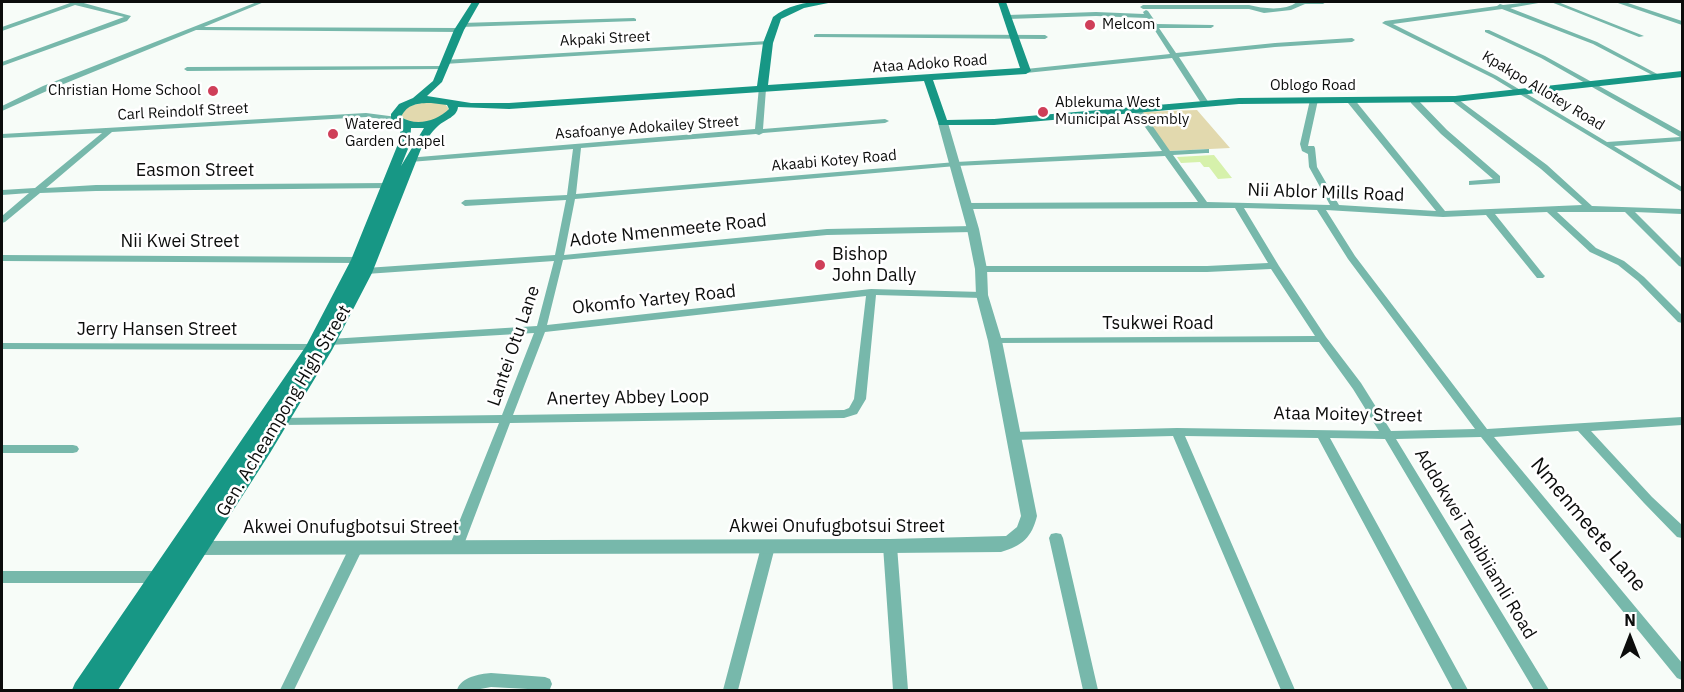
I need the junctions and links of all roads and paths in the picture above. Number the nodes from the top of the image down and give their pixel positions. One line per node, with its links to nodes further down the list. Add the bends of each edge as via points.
1 (76, 2): 19 (street); 30 (street, via 127,18)
2 (261, 2): 21 (street)
3 (476, 2): 20 (main road)
4 (829, 2): 28 (main road, via 802,6 777,17)
5 (1002, 2): 14 (main road)
6 (1302, 2): 7 (street); 11 (street, via 1291,8 1264,11)
7 (1323, 2)
8 (1541, 2): 12 (street)
9 (1554, 2): 24 (street)
10 (1619, 2): 16 (street)
11 (1142, 4): 13 (street)
12 (1500, 6): 35 (street, via 1595,43); 40 (street, Kpakpo Allotey Road, via 1386,23)
13 (1149, 16): 14 (street, via 1104,12); 17 (street)
14 (1008, 17): 25 (main road)
15 (634, 20): 20 (street)
16 (1683, 23)
17 (1156, 26): 18 (street); 29 (street)
18 (1211, 26)
19 (2, 27)
20 (460, 28): 21 (street); 31 (main road)
21 (194, 29): 50 (street, via 46,88)
22 (1487, 31): 38 (street)
23 (816, 36): 25 (street)
24 (1641, 36)
25 (1016, 37): 26 (street); 33 (main road)
26 (1045, 37)
27 (1352, 40): 29 (street, Ataa Adoko Road)
28 (768, 43): 31 (street, Akpaki Street); 39 (main road)
29 (1175, 57): 33 (street, Ataa Adoko Road); 47 (street)
30 (2, 64)
31 (443, 65): 32 (street, Akpaki Street); 37 (main road)
32 (187, 69)
33 (1026, 71): 36 (main road, Ataa Adoko Road)
34 (1683, 74): 35 (main road, Oblogo Road)
35 (1658, 76): 38 (main road, Oblogo Road)
36 (927, 79): 39 (main road, Ataa Adoko Road); 56 (main road, Akwei Onufugbotsui Street)
37 (437, 82): 43 (main road, via 441,95); 46 (main road)
38 (1590, 83): 40 (main road, Oblogo Road); 60 (street)
39 (762, 89): 48 (main road, Ataa Adoko Road); 58 (street)
40 (1521, 92): 41 (main road, Oblogo Road); 61 (street, Kpakpo Allotey Road)
41 (1455, 99): 45 (main road, Oblogo Road); 78 (street)
42 (1314, 100): 44 (main road, Oblogo Road); 47 (main road, Oblogo Road); 79 (street, via 1305,149 1310,150 1318,177)
43 (448, 101): 46 (main road, Ataa Adoko Road); 48 (main road, Ataa Adoko Road, via 471,106); 53 (main road, via 454,110)
44 (1351, 101): 45 (main road, Oblogo Road); 83 (street)
45 (1414, 101): 67 (street, via 1497,178)
46 (414, 102): 49 (main road)
47 (1206, 104): 51 (main road, Oblogo Road)
48 (509, 106): 53 (main road, Ataa Adoko Road)
49 (402, 107): 52 (street, Carl Reindolf Street); 54 (main road, Gen. Acheampong High Street, via 396,114)
50 (2, 110)
51 (1137, 110): 56 (main road, Oblogo Road); 64 (street)
52 (366, 115): 54 (street, Carl Reindolf Street); 57 (street, Carl Reindolf Street)
53 (442, 119): 54 (main road, Ataa Adoko Road, via 420,124); 65 (main road, Gen. Acheampong High Street, via 424,132)
54 (400, 121): 68 (main road, Gen. Acheampong High Street, via 407,130)
55 (885, 121): 58 (street, Asafoanye Adokailey Street)
56 (943, 123): 66 (street, Akwei Onufugbotsui Street)
57 (111, 129): 59 (street, Carl Reindolf Street); 69 (street)
58 (759, 133): 62 (street, Asafoanye Adokailey Street)
59 (2, 136)
60 (1683, 137): 61 (street)
61 (1606, 144): 70 (street, Kpakpo Allotey Road)
62 (577, 147): 65 (street, Asafoanye Adokailey Street); 72 (street, Lantei Otu Lane)
63 (1206, 151): 64 (street, Akaabi Kotey Road)
64 (1166, 153): 66 (street, Akaabi Kotey Road); 75 (street)
65 (410, 160): 90 (main road, Gen. Acheampong High Street)
66 (956, 164): 72 (street, Akaabi Kotey Road); 74 (street, Akwei Onufugbotsui Street)
67 (1472, 183)
68 (388, 186): 69 (street, Easmon Street); 90 (main road, Gen. Acheampong High Street)
69 (40, 189): 71 (street, Easmon Street); 85 (street)
70 (1683, 190)
71 (2, 192)
72 (571, 197): 73 (street, Akaabi Kotey Road); 88 (street, Lantei Otu Lane)
73 (465, 203)
74 (967, 206): 75 (street, Nii Ablor Mills Road); 86 (street, Akwei Onufugbotsui Street)
75 (1204, 206): 76 (street, Nii Ablor Mills Road)
76 (1238, 206): 77 (street, Nii Ablor Mills Road); 91 (street, Addokwei Tebibiiamli Road)
77 (1320, 207): 79 (street, Nii Ablor Mills Road); 109 (street, Nmenmeete Lane, via 1351,257)
78 (1591, 208): 80 (street, Nii Ablor Mills Road); 81 (street, Nii Ablor Mills Road)
79 (1337, 209): 83 (street, Nii Ablor Mills Road)
80 (1551, 211): 84 (street, Nii Ablor Mills Road); 96 (street, via 1593,250 1621,263 1641,279)
81 (1629, 211): 82 (street, Nii Ablor Mills Road); 89 (street)
82 (1683, 211)
83 (1443, 214): 84 (street, Nii Ablor Mills Road)
84 (1490, 214): 93 (street)
85 (2, 220)
86 (973, 229): 88 (street, Adote Nmenmeete Road, via 827,232); 92 (street, Akwei Onufugbotsui Street)
87 (2, 258): 90 (street, Nii Kwei Street)
88 (559, 258): 90 (street, Adote Nmenmeete Road); 97 (street, Lantei Otu Lane)
89 (1683, 264)
90 (362, 265): 100 (main road, Gen. Acheampong High Street); 102 (main road, Gen. Acheampong High Street)
91 (1274, 267): 92 (street); 98 (street, Addokwei Tebibiiamli Road)
92 (981, 269): 95 (street, Akwei Onufugbotsui Street)
93 (1540, 276)
94 (870, 292): 95 (street, Okomfo Yartey Road); 97 (street, Okomfo Yartey Road); 103 (street, Anertey Abbey Loop, via 860,399 853,411)
95 (982, 295): 99 (street, Akwei Onufugbotsui Street)
96 (1683, 320)
97 (541, 328): 100 (street, Okomfo Yartey Road); 103 (street, Lantei Otu Lane)
98 (1322, 339): 99 (street, Tsukwei Road); 110 (street, Addokwei Tebibiiamli Road)
99 (995, 341): 111 (street, Akwei Onufugbotsui Street)
100 (330, 342): 105 (main road, Gen. Acheampong High Street)
101 (2, 346): 102 (street, Jerry Hansen Street)
102 (313, 347): 118 (main road, Gen. Acheampong High Street)
103 (507, 417): 105 (street, Anertey Abbey Loop); 121 (street, Lantei Otu Lane)
104 (1682, 421): 106 (street, Ataa Moitey Street)
105 (281, 422): 119 (main road, Gen. Acheampong High Street)
106 (1581, 427): 109 (street, Ataa Moitey Street); 114 (street, via 1647,500)
107 (1178, 432): 108 (street, Ataa Moitey Street); 111 (street, Ataa Moitey Street); 133 (street)
108 (1321, 433): 110 (street, Ataa Moitey Street); 134 (street)
109 (1484, 433): 110 (street, Ataa Moitey Street); 124 (street, Nmenmeete Lane)
110 (1388, 435): 135 (street, Addokwei Tebibiiamli Road)
111 (1013, 436): 116 (street, Akwei Onufugbotsui Street, via 1029,516 1020,538 1001,545)
112 (2, 449): 113 (street)
113 (73, 449)
114 (1683, 533)
115 (1056, 538): 132 (street)
116 (890, 546): 117 (street, Akwei Onufugbotsui Street); 131 (street)
117 (768, 547): 121 (street, Akwei Onufugbotsui Street); 130 (street)
118 (179, 548): 119 (street, Akwei Onufugbotsui Street); 123 (main road, Gen. Acheampong High Street)
119 (200, 548): 120 (street, Akwei Onufugbotsui Street); 127 (main road, Gen. Acheampong High Street)
120 (356, 548): 121 (street, Akwei Onufugbotsui Street); 128 (street)
121 (456, 548)
122 (2, 577): 123 (street)
123 (159, 577): 126 (main road, Gen. Acheampong High Street)
124 (1683, 673)
125 (545, 684): 129 (street, via 482,680)
126 (83, 690)
127 (106, 690)
128 (287, 690)
129 (464, 690)
130 (730, 690)
131 (901, 690)
132 (1091, 690)
133 (1288, 690)
134 (1461, 690)
135 (1542, 690)

